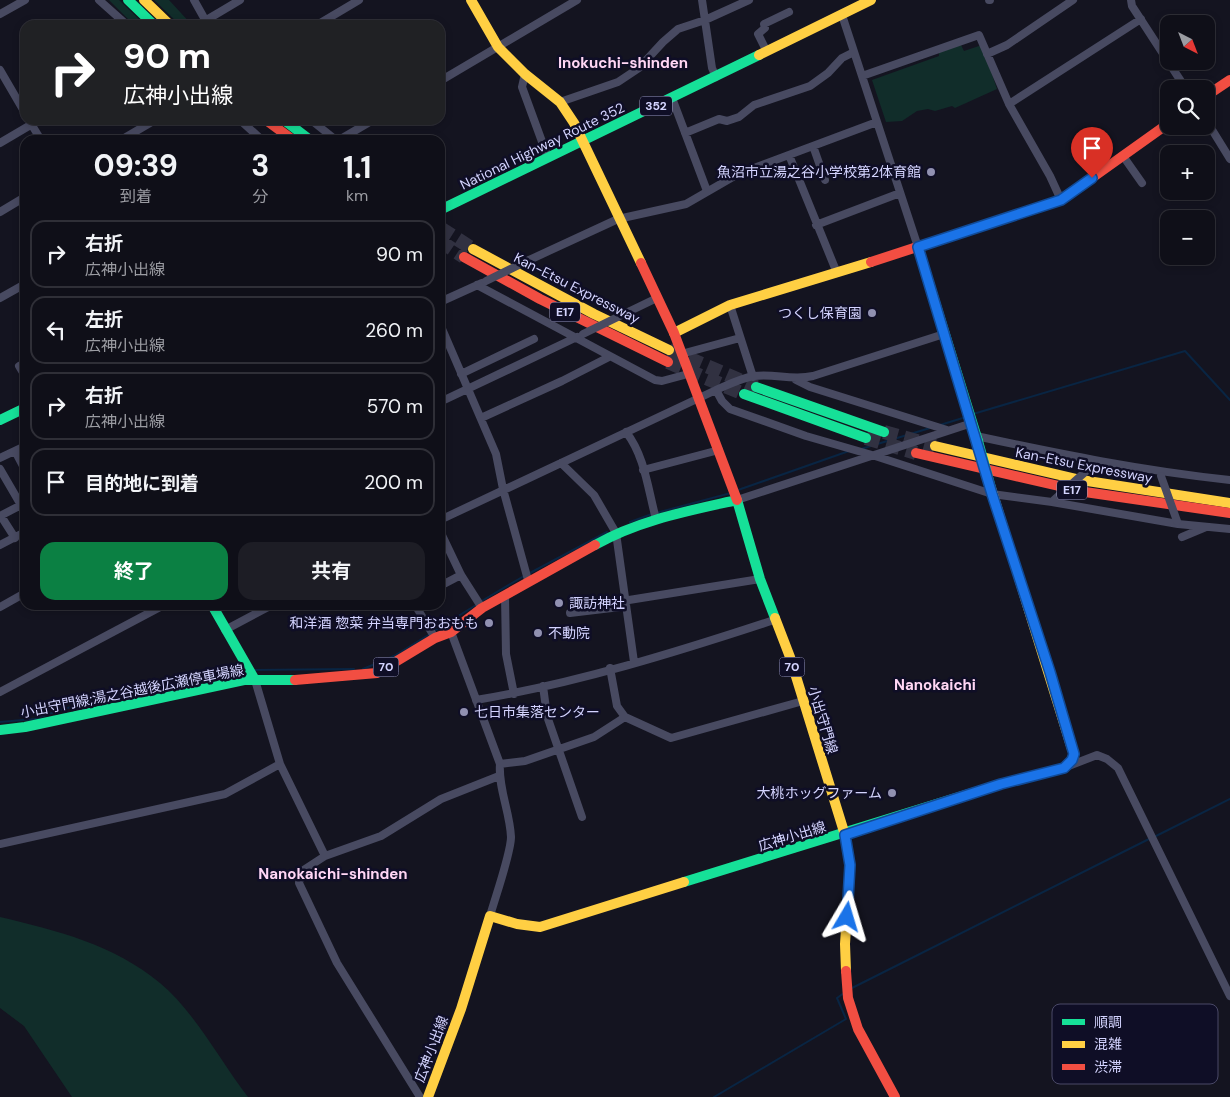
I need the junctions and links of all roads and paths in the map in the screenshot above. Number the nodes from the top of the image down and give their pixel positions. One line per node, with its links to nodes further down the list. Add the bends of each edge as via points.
1 (25, 0): 16 (street)
2 (99, 0): 19 (street)
3 (128, 0): 20 (main road)
4 (144, 0): 21 (main road)
5 (194, 0): 22 (street)
6 (240, 0): 23 (street)
7 (359, 0): 24 (street)
8 (470, 0): 26 (main road, 小出守門線)
9 (577, 0): 26 (street)
10 (702, 0): 25 (street)
11 (749, 0): 25 (street)
12 (871, 0): 17 (main road, National Highway Route 352 / 352)
13 (1073, 0): 29 (street, via 1007,45)
14 (1131, 0): 18 (street)
15 (789, 12): 27 (street, via 764,24 765,28 758,34)
16 (0, 14)
17 (842, 15): 28 (street); 33 (main road, National Highway Route 352 / 352)
18 (1141, 19): 35 (street); 41 (street)
19 (121, 20)
20 (149, 20)
21 (165, 20)
22 (202, 20)
23 (210, 20)
24 (325, 20)
25 (705, 20): 33 (street); 39 (street, via 672,34 639,68 618,82)
26 (498, 46): 31 (main road, 小出守門線); 34 (street)
27 (765, 48)
28 (854, 52): 32 (street); 51 (street, via 842,58 810,86 754,105 739,117 727,121 720,119)
29 (987, 54): 32 (street, via 979,35); 41 (street)
30 (0, 70): 40 (street)
31 (525, 74): 39 (main road, 小出守門線); 64 (street, via 522,87)
32 (862, 76): 42 (street)
33 (716, 77): 38 (main road, National Highway Route 352 / 352)
34 (445, 78)
35 (1180, 80)
36 (1230, 80): 37 (main road)
37 (1215, 90)
38 (672, 98): 51 (street); 59 (main road, National Highway Route 352 / 352)
39 (560, 102): 59 (main road, 小出守門線)
40 (20, 104)
41 (1009, 104): 71 (street)
42 (877, 122): 61 (street); 69 (street)
43 (26, 125): 60 (street)
44 (146, 125): 52 (street)
45 (246, 125): 53 (street)
46 (273, 125): 54 (main road)
47 (290, 125): 55 (main road)
48 (318, 125): 56 (street)
49 (364, 125): 57 (street)
50 (1160, 129): 63 (main road)
51 (685, 134): 68 (street)
52 (130, 135)
53 (256, 135)
54 (286, 135)
55 (304, 135)
56 (331, 135)
57 (347, 135)
58 (1215, 135): 65 (street)
59 (582, 141): 64 (main road, National Highway Route 352 / 352); 74 (main road, 小出守門線)
60 (0, 143)
61 (813, 146): 62 (street); 66 (street)
62 (789, 155): 68 (street, via 738,174); 75 (street)
63 (1123, 156): 67 (street); 71 (main road)
64 (548, 158): 72 (main road, National Highway Route 352 / 352)
65 (1230, 159)
66 (825, 180)
67 (1142, 184)
68 (707, 191): 74 (street, via 686,204)
69 (900, 193): 75 (street); 76 (street)
70 (20, 200): 73 (street)
71 (1061, 200): 76 (main road)
72 (445, 208)
73 (0, 212)
74 (618, 219): 80 (street, bridge); 83 (main road, 小出守門線)
75 (816, 225): 79 (street)
76 (918, 247): 79 (main road); 87 (main road)
77 (473, 249): 92 (main road, Kan-Etsu Expressway / E17)
78 (464, 257): 95 (main road, Kan-Etsu Expressway / E17, via 579,320)
79 (838, 273): 85 (main road)
80 (478, 286): 84 (street); 91 (street)
81 (20, 287): 82 (street)
82 (0, 298)
83 (657, 298): 86 (main road, 小出守門線); 91 (street, bridge)
84 (445, 300)
85 (730, 305): 86 (main road); 89 (street)
86 (674, 333): 93 (main road, 小出守門線)
87 (944, 334): 99 (street); 109 (main road)
88 (445, 336): 96 (street)
89 (740, 338): 93 (street); 98 (street)
90 (534, 339): 96 (street)
91 (574, 339): 94 (street); 101 (street)
92 (669, 350)
93 (681, 354): 97 (main road, 小出守門線)
94 (609, 357): 97 (street, via 655,380); 107 (street)
95 (668, 362)
96 (461, 374): 101 (street)
97 (688, 374): 104 (main road, 小出守門線)
98 (753, 376): 99 (street); 102 (street)
99 (796, 380): 110 (street)
100 (756, 387): 112 (main road)
101 (467, 389): 105 (street); 107 (street)
102 (716, 390): 104 (street); 120 (street, via 730,409)
103 (744, 394): 113 (main road)
104 (698, 397): 111 (street); 117 (main road, 小出守門線)
105 (445, 400)
106 (20, 413): 108 (main road)
107 (481, 418): 129 (street, via 496,454)
108 (0, 420)
109 (972, 423): 110 (street); 114 (main road)
110 (947, 430): 120 (street)
111 (626, 432): 123 (street); 126 (street, via 636,444)
112 (884, 432)
113 (866, 438)
114 (977, 438): 124 (street); 130 (main road, bridge)
115 (935, 446): 134 (main road, Kan-Etsu Expressway / E17, via 1094,483)
116 (20, 448): 118 (street)
117 (719, 450): 126 (street); 131 (main road, 小出守門線)
118 (15, 451): 121 (street); 122 (street)
119 (916, 453): 136 (main road, Kan-Etsu Expressway / E17, via 1085,492)
120 (872, 455): 130 (street); 131 (street)
121 (0, 458)
122 (20, 460)
123 (561, 463): 129 (street); 143 (street, via 594,495)
124 (1095, 463): 127 (street); 133 (street, bridge)
125 (0, 469): 132 (street)
126 (643, 470): 139 (street)
127 (1161, 475): 128 (street); 140 (street, bridge)
128 (1230, 480)
129 (503, 490): 138 (street); 151 (street)
130 (991, 491): 133 (street); 180 (main road, via 1074,754)
131 (737, 500): 139 (main road, 小出守門線;湯之谷越後広瀬停車場線 / 70); 150 (main road, 小出守門線 / 70)
132 (20, 501)
133 (1053, 501): 140 (street)
134 (1230, 503)
135 (20, 509): 137 (street)
136 (1230, 513)
137 (1, 516): 146 (street)
138 (445, 518)
139 (656, 520): 143 (main road, 小出守門線;湯之谷越後広瀬停車場線 / 70)
140 (1178, 522): 141 (street)
141 (1207, 527): 142 (street); 145 (street)
142 (1230, 529)
143 (616, 533): 151 (main road, 小出守門線;湯之谷越後広瀬停車場線 / 70); 155 (street)
144 (20, 535): 146 (street)
145 (1182, 537)
146 (15, 538): 148 (street)
147 (445, 541): 149 (street)
148 (0, 545)
149 (461, 575): 152 (street); 157 (street)
150 (760, 579): 155 (street); 163 (main road, 小出守門線 / 70)
151 (528, 580): 153 (main road, 小出守門線;湯之谷越後広瀬停車場線 / 70)
152 (445, 583)
153 (505, 596): 157 (main road, 小出守門線;湯之谷越後広瀬停車場線 / 70); 172 (street, via 506,654)
154 (20, 597): 156 (street)
155 (626, 603): 162 (street, via 620,607); 167 (street)
156 (0, 607)
157 (482, 608): 165 (main road, 小出守門線;湯之谷越後広瀬停車場線 / 70)
158 (155, 610): 171 (street)
159 (215, 610): 164 (main road)
160 (263, 610): 164 (street)
161 (418, 610): 166 (street)
162 (570, 613)
163 (774, 620): 167 (street); 174 (main road, 小出守門線 / 70, via 790,657)
164 (226, 630): 169 (main road)
165 (451, 632): 166 (main road, 小出守門線;湯之谷越後広瀬停車場線 / 70); 173 (street)
166 (435, 638): 169 (main road, 小出守門線;湯之谷越後広瀬停車場線 / 70, via 377,673)
167 (634, 662): 168 (street)
168 (610, 668): 170 (street); 175 (street, via 617,706)
169 (255, 680): 176 (main road, 小出守門線;湯之谷越後広瀬停車場線 / 70); 178 (street)
170 (543, 686): 172 (street); 177 (street, via 546,716)
171 (0, 692)
172 (514, 694): 173 (street)
173 (476, 700): 179 (street)
174 (802, 701): 175 (street, via 671,738); 183 (main road, 小出守門線 / 70)
175 (625, 717): 177 (street, via 594,737)
176 (0, 730)
177 (557, 749): 179 (street, via 525,761); 182 (street)
178 (280, 764): 184 (street, via 225,794); 185 (street)
179 (500, 764): 181 (street)
180 (1064, 768): 183 (main road, 広神小出線, via 1001,784); 187 (street, via 1097,755 1118,768)
181 (499, 776): 185 (street, via 441,799 381,836); 186 (street, via 506,799 511,838)
182 (582, 816)
183 (845, 835): 186 (main road, 広神小出線, via 540,928); 190 (main road, 70, via 850,865 845,944 848,998 858,1028)
184 (0, 844)
185 (325, 856): 188 (street, via 302,871 299,883 303,895 337,963)
186 (490, 916): 189 (main road, 広神小出線, via 461,1009)
187 (1230, 996)
188 (420, 1097)
189 (428, 1097)
190 (894, 1097)

